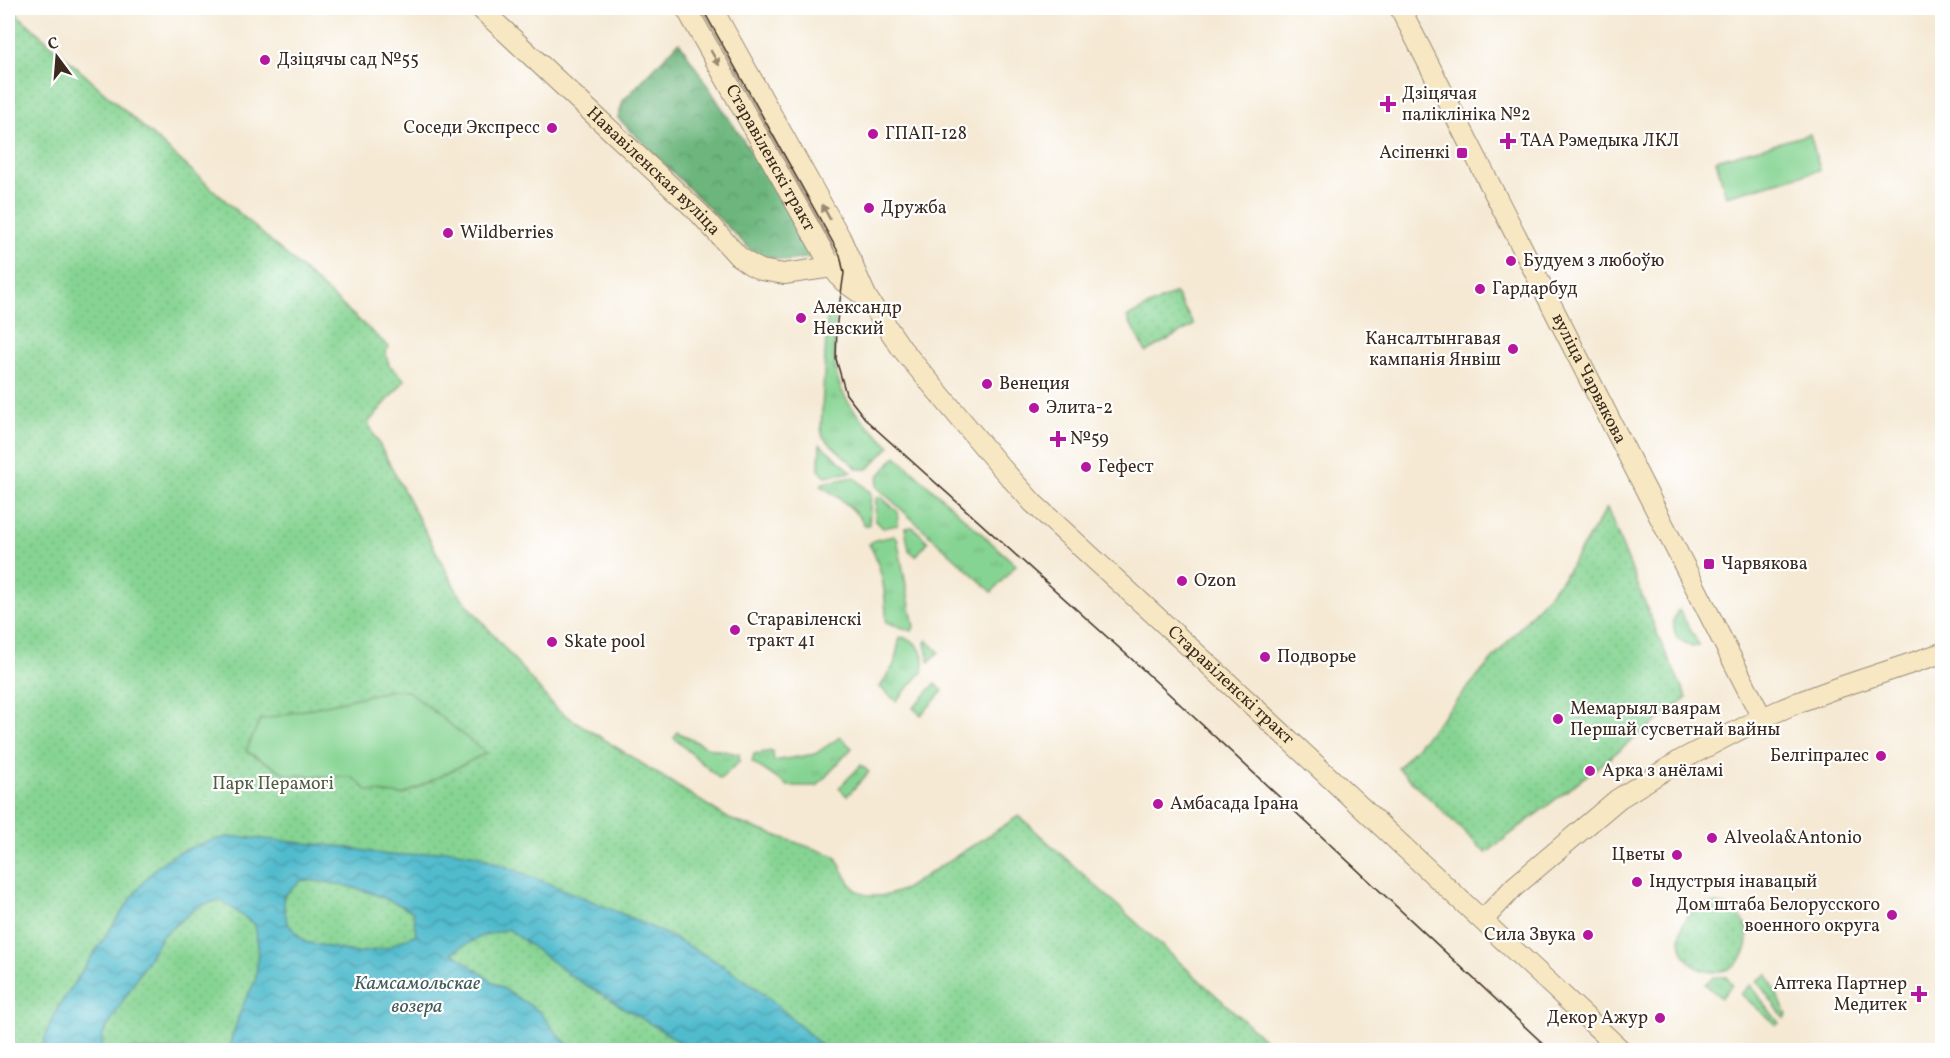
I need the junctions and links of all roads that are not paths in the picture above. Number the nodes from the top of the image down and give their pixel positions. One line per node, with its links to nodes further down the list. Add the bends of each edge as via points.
1 (480, 8): 6 (main road, Нававіленская вуліца, via 699,213 738,256 773,273)
2 (686, 8): 6 (main road, Старавіленскі тракт, one-way to 6)
3 (712, 8): 5 (main road, Старавіленскі тракт, one-way to 3)
4 (1400, 8): 9 (main road, вуліца Чарвякова)
5 (853, 264): 6 (main road, Нававіленская вуліца); 7 (main road, Старавіленскі тракт)
6 (831, 266): 7 (main road, Старавіленскі тракт, via 843,282)
7 (867, 298): 10 (main road, Старавіленскі тракт, via 902,349 1033,503)
8 (1942, 653): 9 (main road)
9 (1762, 718): 10 (main road, via 1681,760 1618,799 1514,888)
10 (1483, 920): 11 (main road, Старавіленскі тракт)
11 (1621, 1050)

